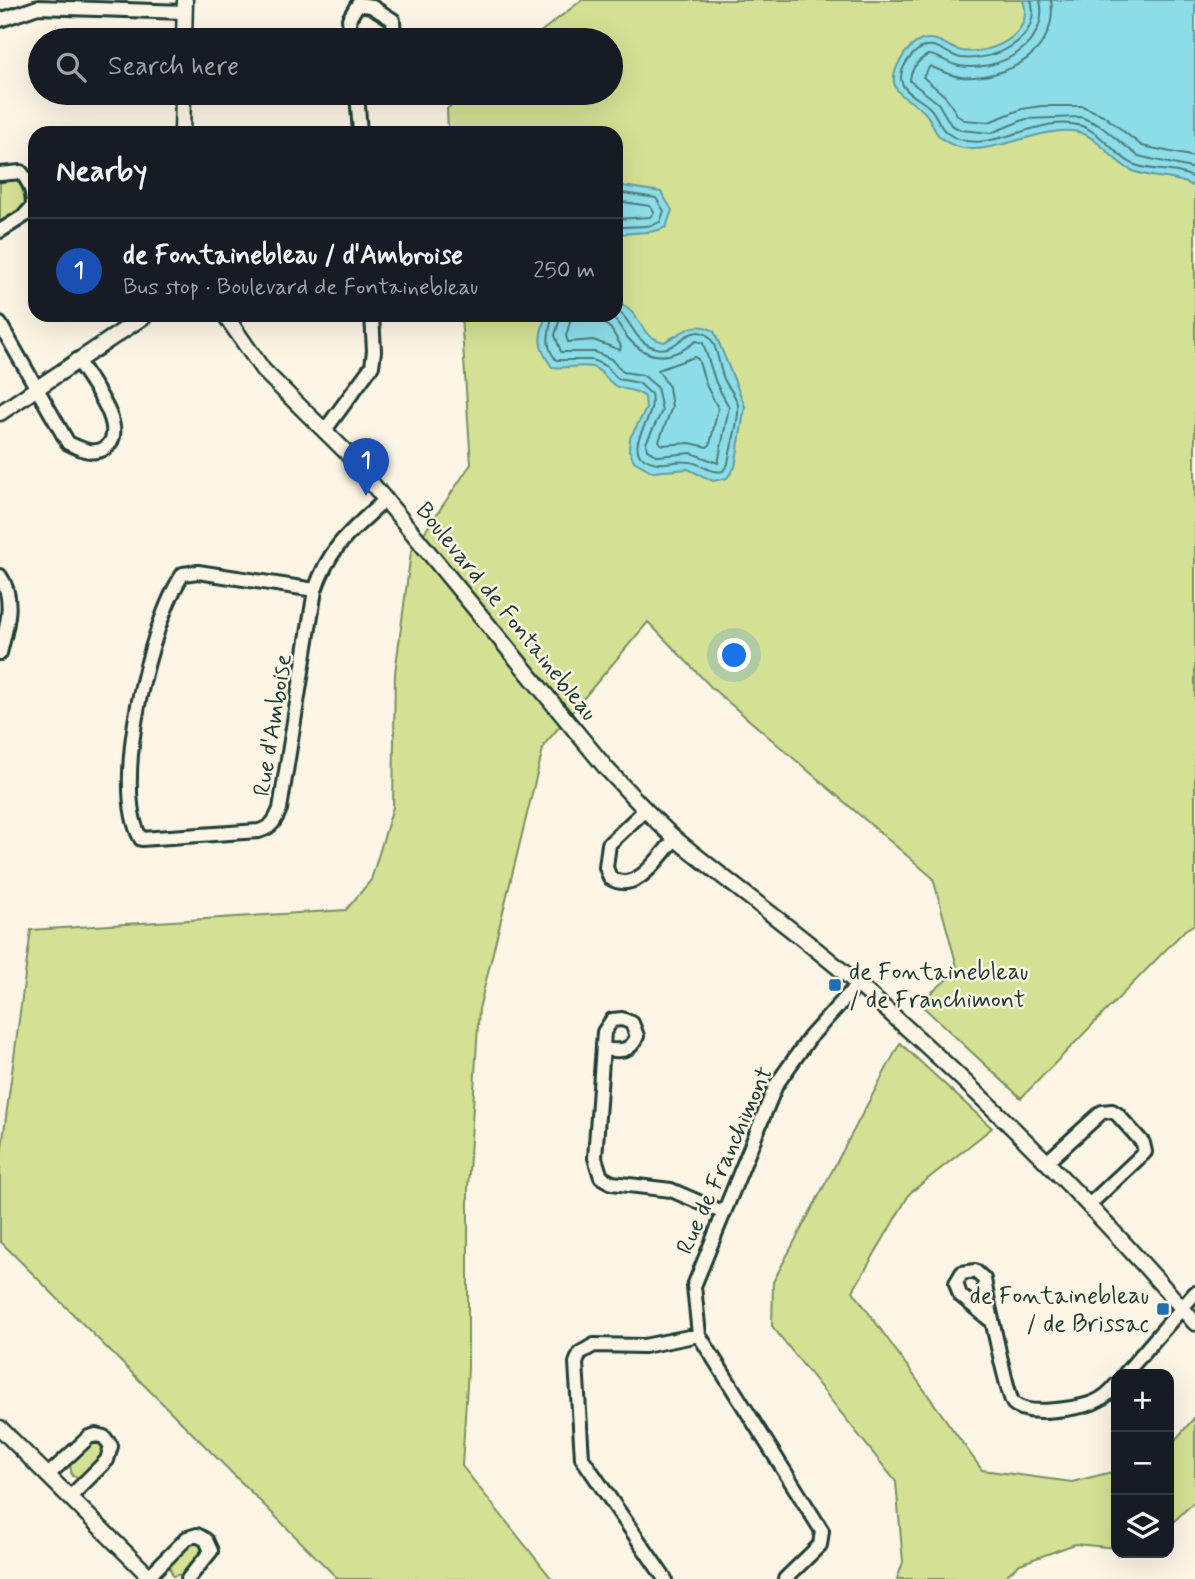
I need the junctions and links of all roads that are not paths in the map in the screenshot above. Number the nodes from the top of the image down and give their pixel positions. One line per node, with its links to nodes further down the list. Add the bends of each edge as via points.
1 (37, 4): 2 (street); 3 (street)
2 (185, 6): 4 (street)
3 (0, 20)
4 (184, 28)
5 (350, 28): 6 (street, via 349,19 358,4 371,6 393,20)
6 (393, 28)
7 (183, 105): 9 (street)
8 (358, 105): 10 (street)
9 (182, 126)
10 (359, 126)
11 (0, 174): 12 (street, via 21,172)
12 (28, 180)
13 (28, 212): 14 (street)
14 (0, 231)
15 (135, 322): 19 (street)
16 (230, 322): 22 (street, Boulevard de Fontainebleau, via 263,370)
17 (372, 322): 22 (street, via 372,366)
18 (0, 324): 20 (street)
19 (77, 360): 20 (street); 20 (street, via 114,421 116,434 100,451 84,451 68,443)
20 (34, 389): 21 (street)
21 (0, 413)
22 (325, 430): 23 (street, Boulevard de Fontainebleau)
23 (386, 499): 25 (street, Rue d'Amboise, via 338,543); 27 (street, Boulevard de Fontainebleau)
24 (1, 580): 26 (street, via 9,617)
25 (315, 590): 25 (street, Rue d'Amboise, via 280,809 274,822 259,831 141,839 133,826 130,804 134,723 144,675 183,573)
26 (0, 653)
27 (645, 810): 28 (street, Boulevard de Fontainebleau); 28 (street, via 609,844 606,867 610,878 626,883 638,879)
28 (675, 839): 29 (street, Boulevard de Fontainebleau)
29 (858, 984): 31 (street, Boulevard de Fontainebleau); 33 (street, Rue de Franchimont, via 781,1077)
30 (603, 1049): 33 (street, via 595,1158 601,1177 612,1183 671,1190)
31 (1048, 1161): 32 (street, Boulevard de Fontainebleau); 32 (street, via 1102,1112 1117,1114 1143,1143 1144,1152)
32 (1090, 1204): 35 (street, Boulevard de Fontainebleau)
33 (722, 1212): 38 (street, Rue de Franchimont, via 695,1279)
34 (1195, 1293): 35 (street)
35 (1182, 1307): 37 (street, Boulevard de Fontainebleau); 39 (street)
36 (990, 1320): 40 (street, via 1009,1398 1019,1408 1086,1406)
37 (1195, 1323)
38 (699, 1335): 46 (street, via 644,1346 594,1345 580,1353 576,1363 582,1458); 47 (street, Rue de Franchimont, via 821,1527 820,1545)
39 (1129, 1369)
40 (1111, 1390)
41 (0, 1428): 42 (street)
42 (48, 1475): 43 (street); 43 (street, via 89,1437 107,1440 109,1458)
43 (70, 1497): 44 (street)
44 (151, 1577): 45 (street, via 187,1538 197,1535 206,1540 210,1554)
45 (188, 1579)
46 (665, 1579)
47 (785, 1579)

